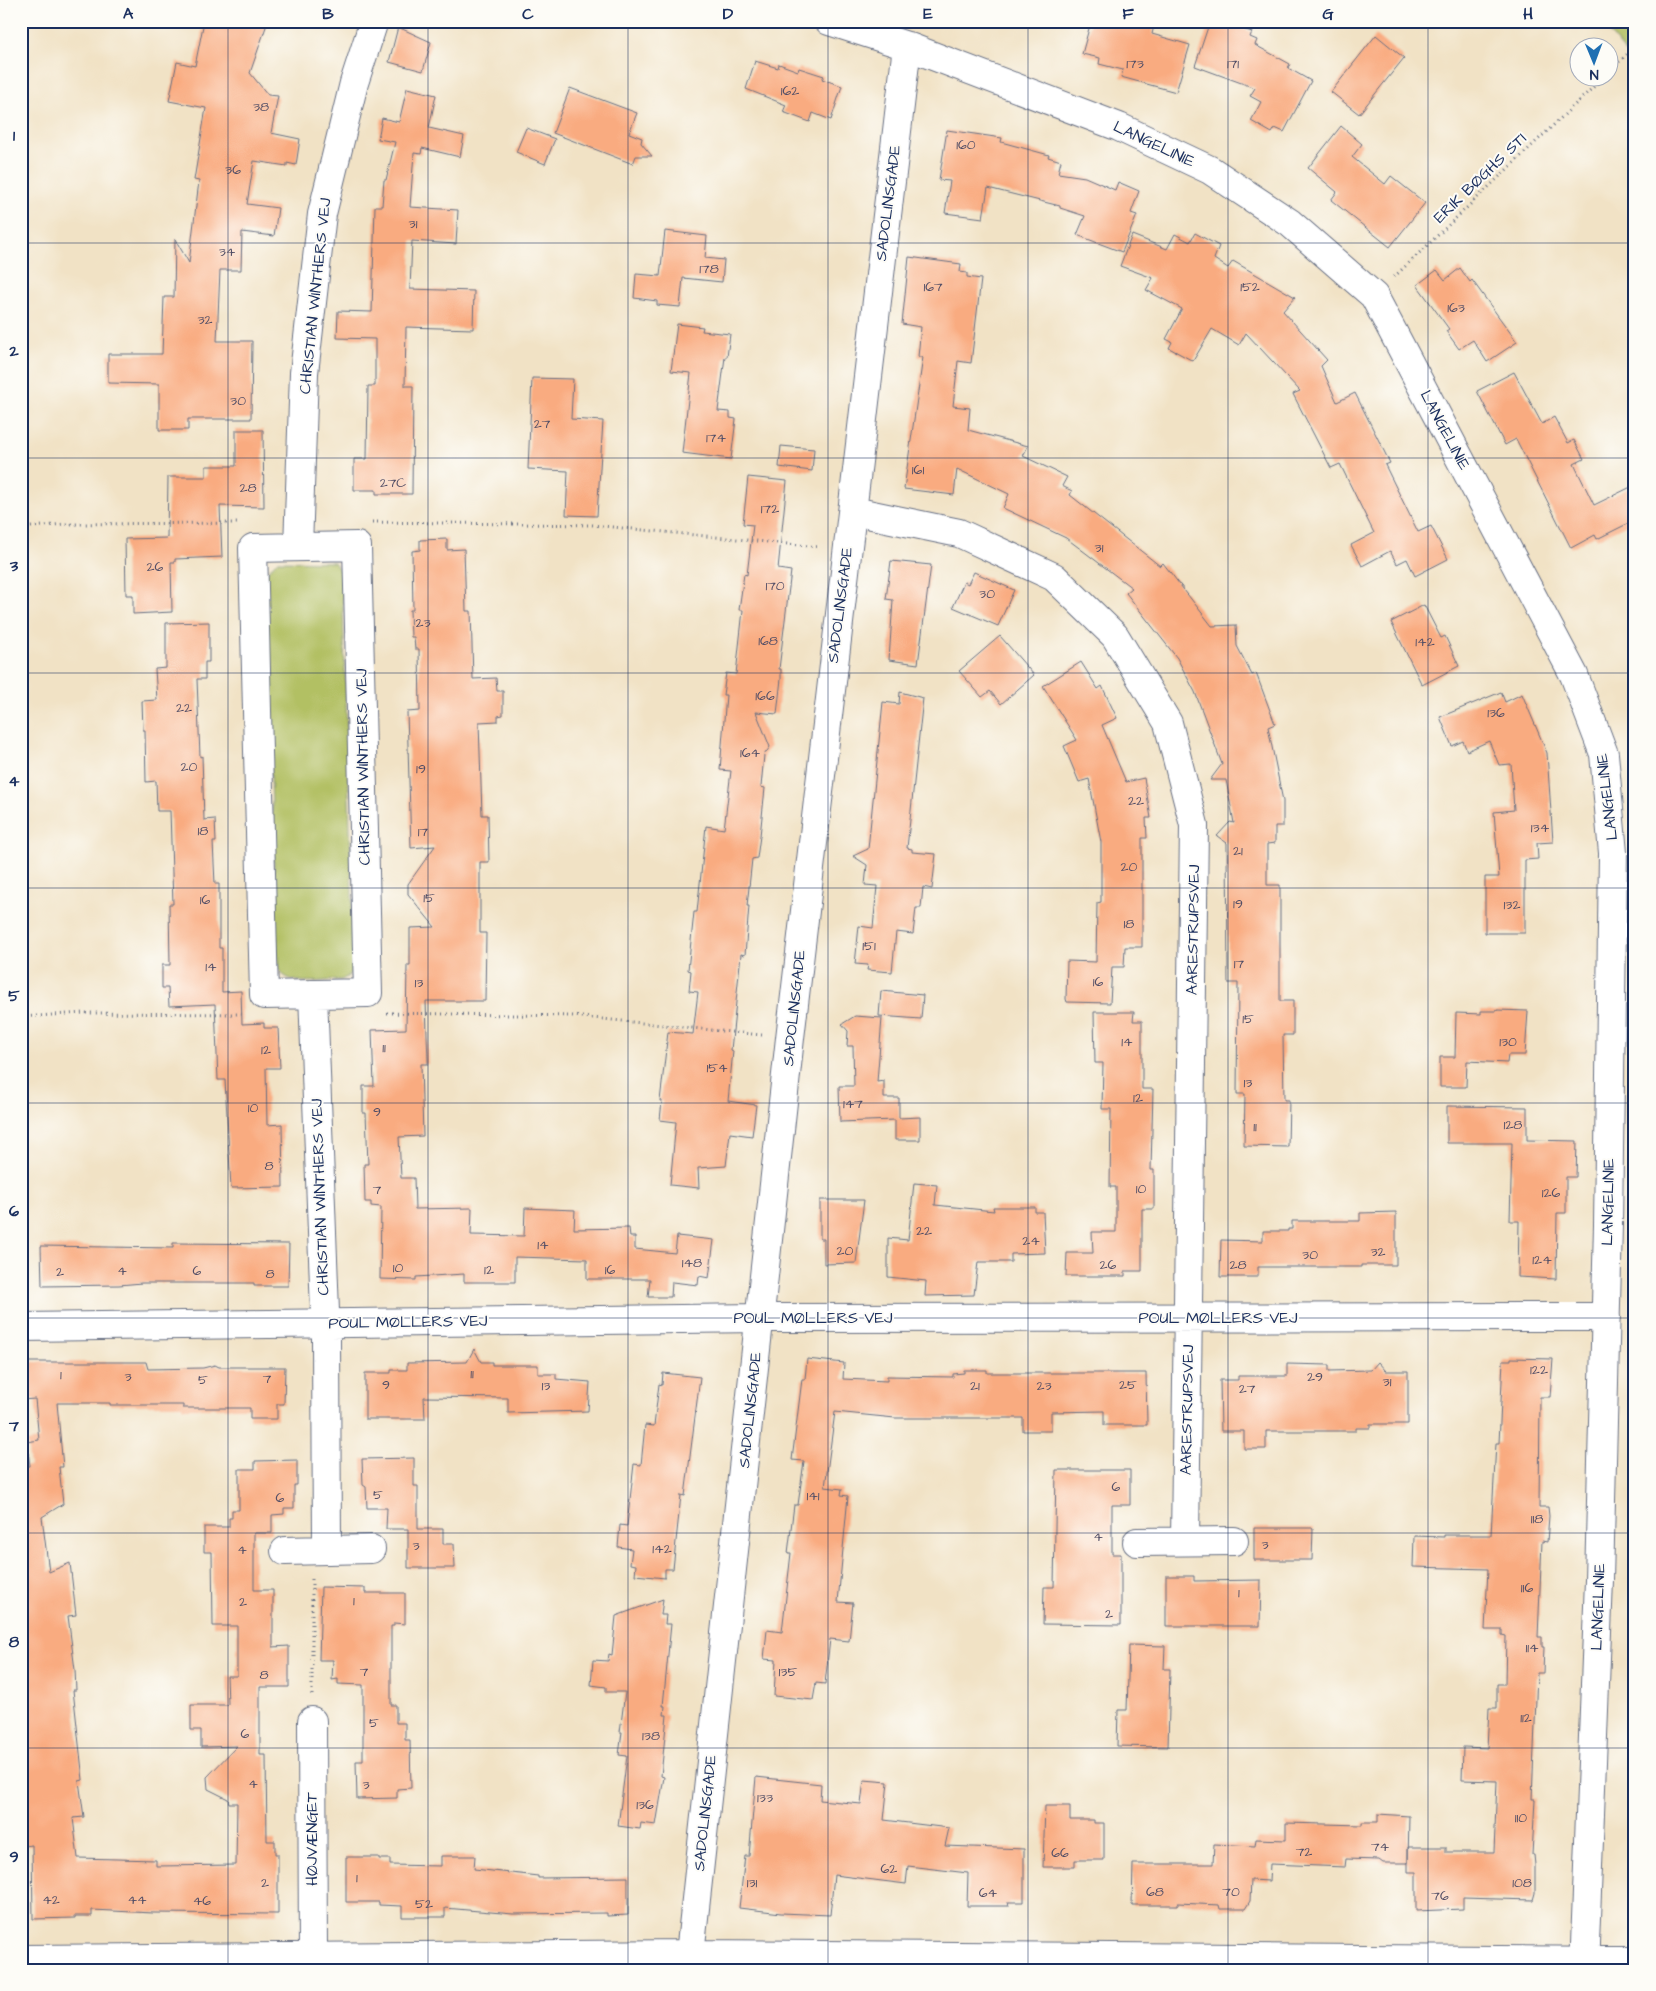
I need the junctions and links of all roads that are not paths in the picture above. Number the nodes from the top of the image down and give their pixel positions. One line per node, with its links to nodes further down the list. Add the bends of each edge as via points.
1 (374, 21): 5 (street, CHRISTIAN WINTHERS VEJ, via 354,83 322,214 304,373)
2 (829, 21): 3 (street, LANGELINIE)
3 (907, 46): 4 (street, SADOLINSGADE); 7 (street, LANGELINIE, via 1119,126 1210,170 1290,223 1374,296 1574,675 1604,754 1613,853)
4 (852, 511): 8 (street, SADOLINSGADE); 9 (street, AARESTRUPSVEJ, via 960,533 1054,577 1115,636 1168,723 1194,825)
5 (298, 547): 6 (street, via 253,548 264,995); 6 (street, CHRISTIAN WINTHERS VEJ, via 357,546 368,993)
6 (314, 994): 10 (street, CHRISTIAN WINTHERS VEJ)
7 (1606, 1317): 9 (street, POUL MØLLERS VEJ); 23 (street, LANGELINIE)
8 (760, 1318): 9 (street, POUL MØLLERS VEJ); 10 (street, POUL MØLLERS VEJ); 22 (street, SADOLINSGADE)
9 (1188, 1318): 12 (street, AARESTRUPSVEJ)
10 (325, 1323): 11 (street, POUL MØLLERS VEJ); 15 (street, CHRISTIAN WINTHERS VEJ)
11 (21, 1327)
12 (1185, 1541): 13 (street); 14 (street)
13 (1137, 1542)
14 (1234, 1542)
15 (327, 1549): 16 (street); 17 (street)
16 (372, 1549)
17 (286, 1551)
18 (312, 1721): 19 (street, HØJVÆNGET)
19 (313, 1957): 20 (street); 22 (street)
20 (21, 1959)
21 (1635, 1961): 23 (street)
22 (690, 1962): 23 (street)
23 (1584, 1965)

